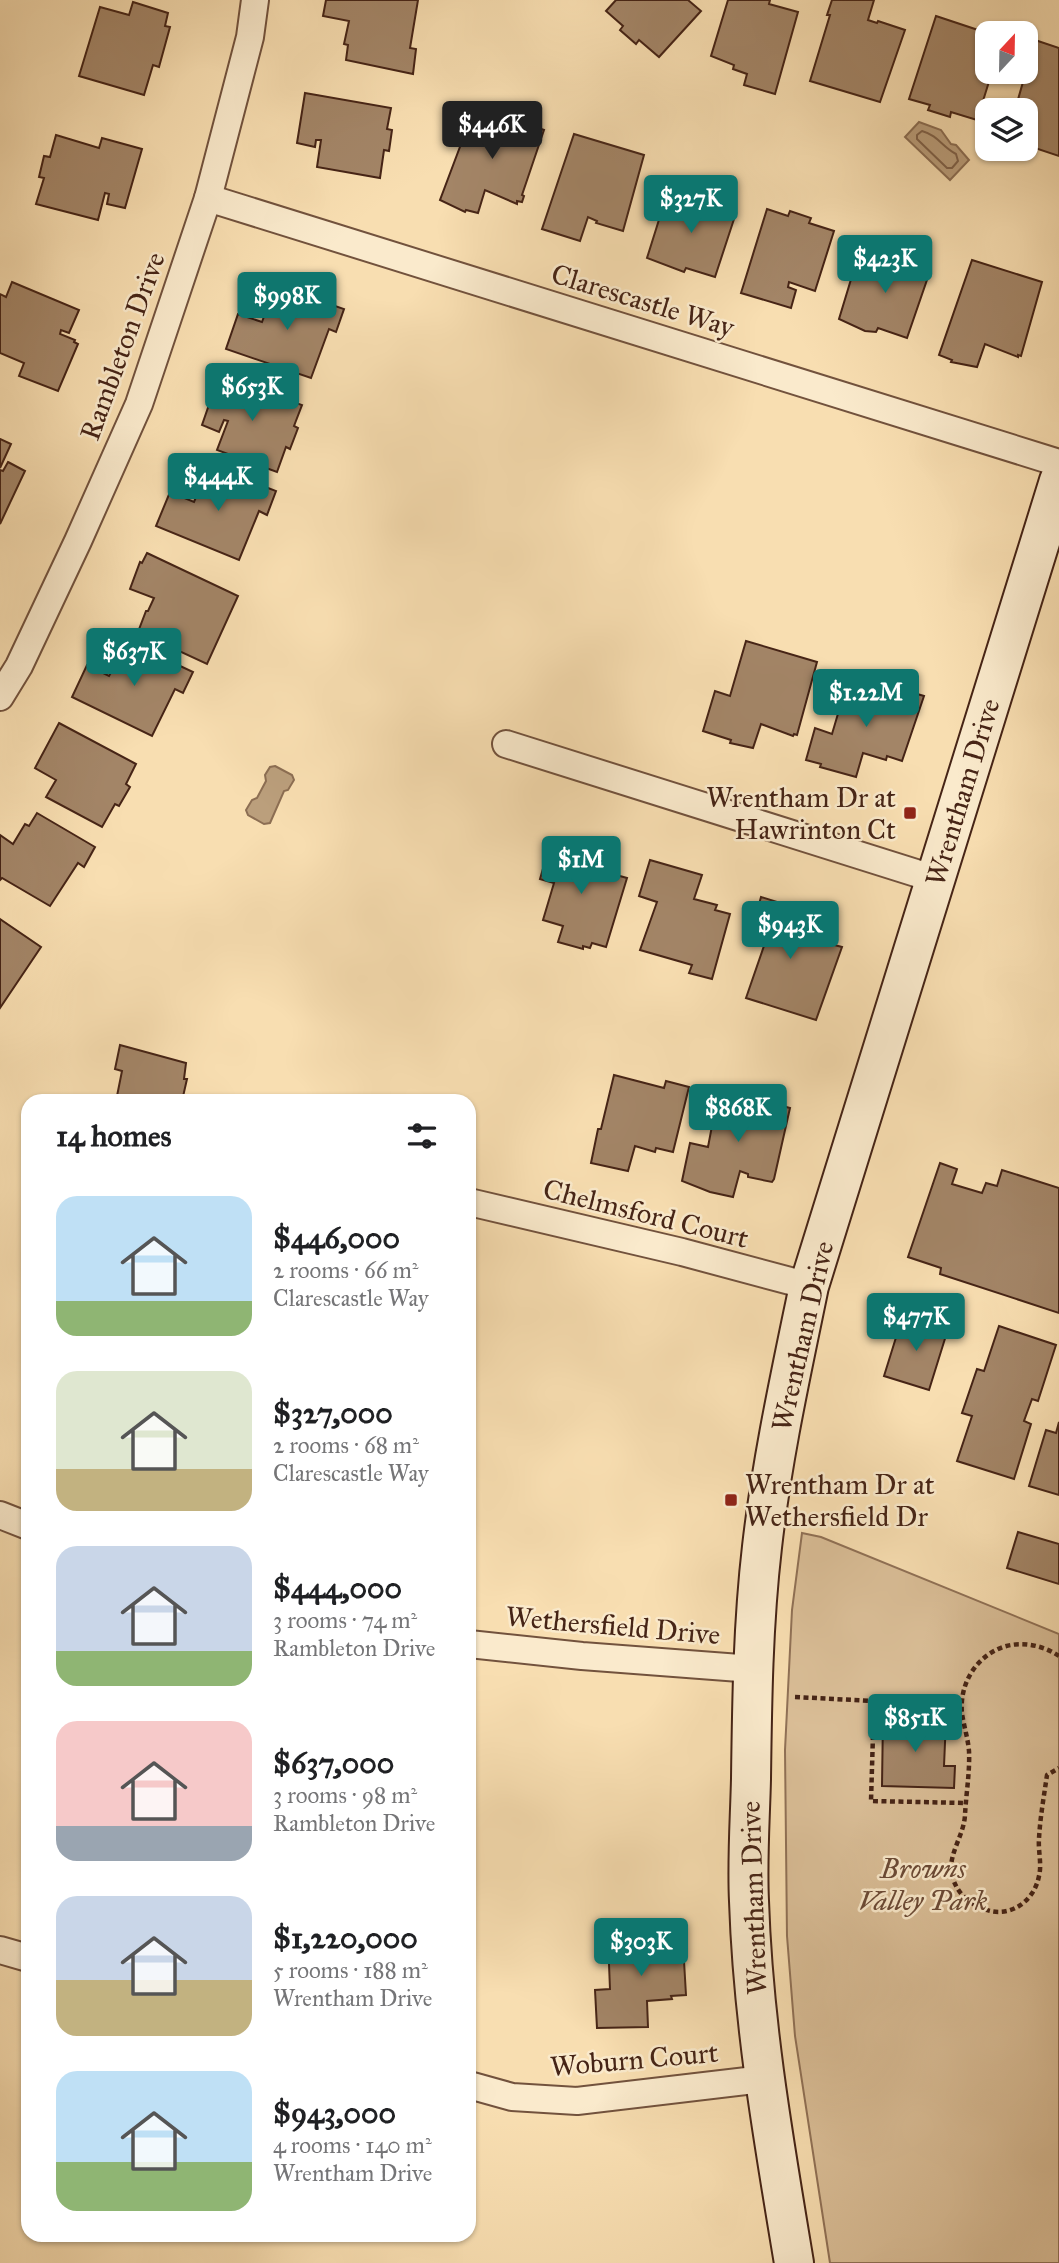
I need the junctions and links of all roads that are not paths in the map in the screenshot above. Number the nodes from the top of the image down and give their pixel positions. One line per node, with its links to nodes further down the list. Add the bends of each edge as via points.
1 (255, 0): 2 (street, Rambleton Drive, via 250,37)
2 (208, 198): 3 (street, Clarescastle Way); 5 (street, Rambleton Drive, via 139,404 19,666)
3 (1059, 463)
4 (1059, 481): 7 (street, Wrentham Drive)
5 (0, 697)
6 (506, 744): 7 (street)
7 (935, 879): 9 (street, Wrentham Drive)
8 (476, 1204): 9 (street, Chelmsford Court)
9 (809, 1286): 13 (street, Wrentham Drive, via 781,1421 762,1547)
10 (0, 1515): 11 (street)
11 (21, 1522)
12 (476, 1645): 13 (street, Wethersfield Drive)
13 (753, 1669): 16 (street, Wrentham Drive, via 748,1899)
14 (0, 1950): 15 (street)
15 (21, 1956)
16 (764, 2079): 17 (street, Woburn Court, via 576,2101 512,2097); 18 (street, Wrentham Drive)
17 (476, 2087)
18 (793, 2263)

